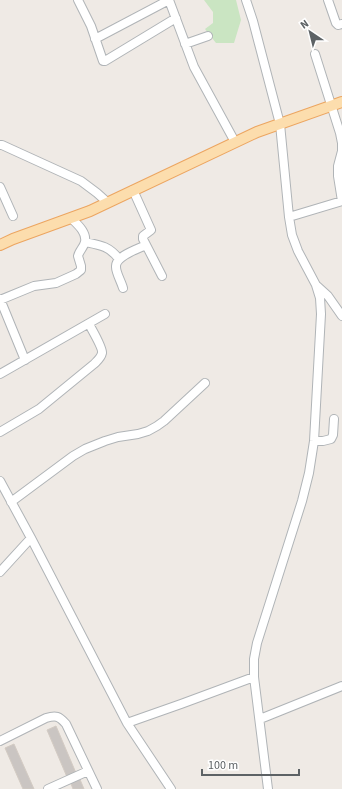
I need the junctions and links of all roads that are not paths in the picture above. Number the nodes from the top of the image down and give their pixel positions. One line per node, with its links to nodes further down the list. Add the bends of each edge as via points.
1 (78, 0): 8 (street)
2 (169, 0): 5 (street); 8 (street)
3 (246, 0): 13 (street)
4 (328, 0): 6 (street, via 336,23)
5 (176, 18): 8 (street, via 105,61); 9 (street)
6 (342, 25)
7 (208, 36): 9 (street)
8 (95, 38)
9 (185, 44): 14 (street, via 194,67)
10 (315, 54): 12 (street)
11 (342, 102): 12 (main road)
12 (331, 105): 13 (main road); 18 (street, via 342,143 338,166)
13 (280, 124): 14 (main road); 21 (street)
14 (235, 142): 17 (main road)
15 (0, 144): 19 (street, via 81,181)
16 (0, 187): 20 (street)
17 (134, 190): 19 (main road); 25 (street, via 151,230 143,236)
18 (342, 201): 21 (street)
19 (107, 202): 22 (main road)
20 (13, 216)
21 (289, 217): 28 (street, via 298,251)
22 (71, 218): 23 (street, via 83,231); 24 (main road)
23 (85, 242): 26 (street, via 105,247); 30 (street, via 78,256 81,270 76,274 56,283 34,286)
24 (0, 245)
25 (146, 245): 26 (street); 27 (street)
26 (119, 259): 29 (street, via 116,268)
27 (162, 276)
28 (316, 284): 32 (street); 39 (street, via 321,314)
29 (123, 288)
30 (1, 302): 34 (street)
31 (105, 314): 33 (street)
32 (342, 316)
33 (89, 324): 34 (street); 38 (street, via 102,349 99,359 39,409)
34 (25, 360): 35 (street)
35 (0, 374)
36 (205, 383): 41 (street, via 157,426 138,434 105,440 85,449)
37 (334, 419): 39 (street, via 331,439 323,442)
38 (0, 432)
39 (314, 441): 44 (street, via 302,501 257,643)
40 (0, 481): 41 (street)
41 (11, 502): 42 (street)
42 (31, 538): 43 (street); 47 (street)
43 (0, 572)
44 (254, 676): 46 (street); 47 (street)
45 (342, 686): 46 (street)
46 (260, 719): 53 (street)
47 (127, 723): 52 (street)
48 (0, 742): 49 (street, via 46,718 61,718)
49 (88, 771): 50 (street); 51 (street)
50 (48, 789)
51 (97, 789)
52 (171, 789)
53 (268, 789)

